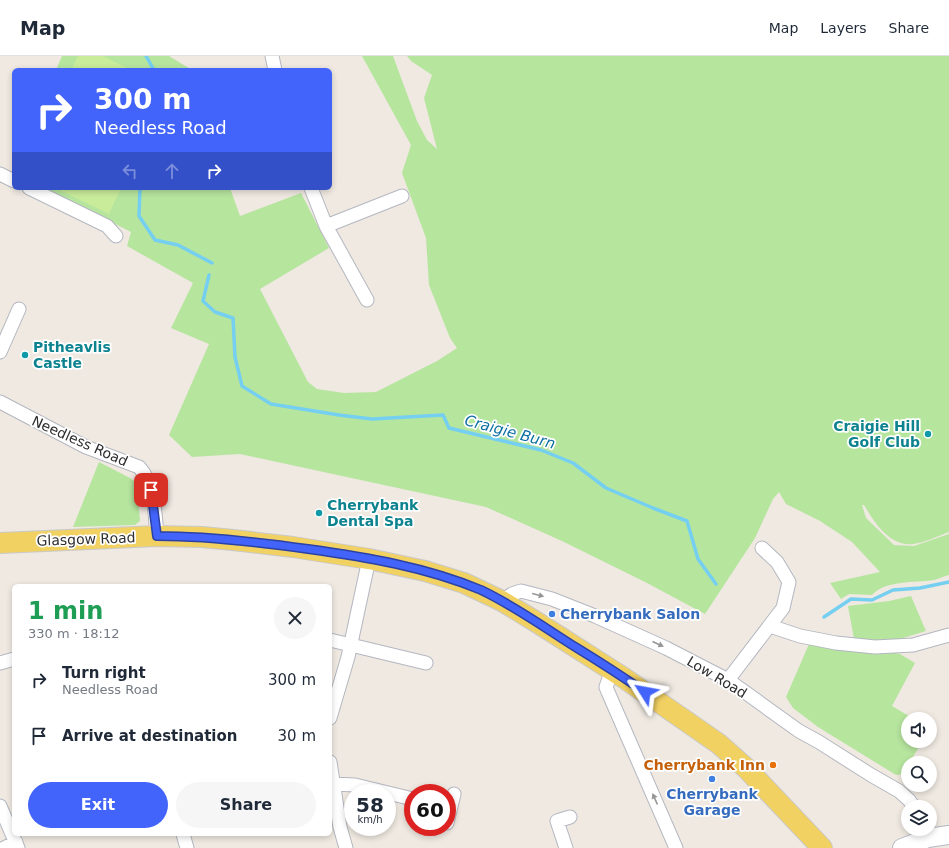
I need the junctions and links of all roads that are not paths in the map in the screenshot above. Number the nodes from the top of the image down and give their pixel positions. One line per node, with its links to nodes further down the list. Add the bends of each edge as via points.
1 (272, 56): 2 (street)
2 (275, 68)
3 (0, 174): 4 (street)
4 (12, 180)
5 (33, 190): 9 (street, via 107,226)
6 (312, 190): 8 (street)
7 (402, 196): 8 (street)
8 (326, 226): 10 (street)
9 (116, 236)
10 (367, 300)
11 (19, 309): 12 (street)
12 (0, 352)
13 (0, 402): 14 (street, Needless Road, via 86,447 139,467 151,490)
14 (157, 536): 15 (main road, Glasgow Road); 17 (main road, Glasgow Road, via 234,540)
15 (0, 543)
16 (762, 548): 19 (street, via 777,562 789,582 783,608)
17 (369, 558): 18 (main road, Glasgow Road, via 450,578); 22 (street)
18 (502, 601): 26 (main road, Glasgow Road); 27 (street, Low Road, one-way to 27, via 521,591 552,599 666,648)
19 (770, 626): 20 (street, via 800,636 874,647 913,645); 27 (street)
20 (949, 635)
21 (332, 640): 22 (street)
22 (351, 644): 25 (street); 28 (street)
23 (12, 660): 24 (street)
24 (0, 663)
25 (426, 663)
26 (612, 670): 45 (street, one-way to 26, via 606,687); 46 (main road, Glasgow Road, via 730,753)
27 (728, 680): 32 (street, Low Road, via 799,731 899,791)
28 (332, 711)
29 (332, 777): 30 (street)
30 (333, 784): 31 (street, via 356,785); 43 (street)
31 (404, 797)
32 (909, 800)
33 (0, 806): 35 (street)
34 (570, 817): 44 (street, via 557,821)
35 (12, 834)
36 (937, 834): 37 (main road)
37 (949, 835)
38 (184, 836): 42 (street)
39 (921, 836): 47 (main road)
40 (17, 845): 41 (street)
41 (4, 848)
42 (187, 848)
43 (346, 848)
44 (566, 848)
45 (676, 848)
46 (822, 848)
47 (902, 848)

